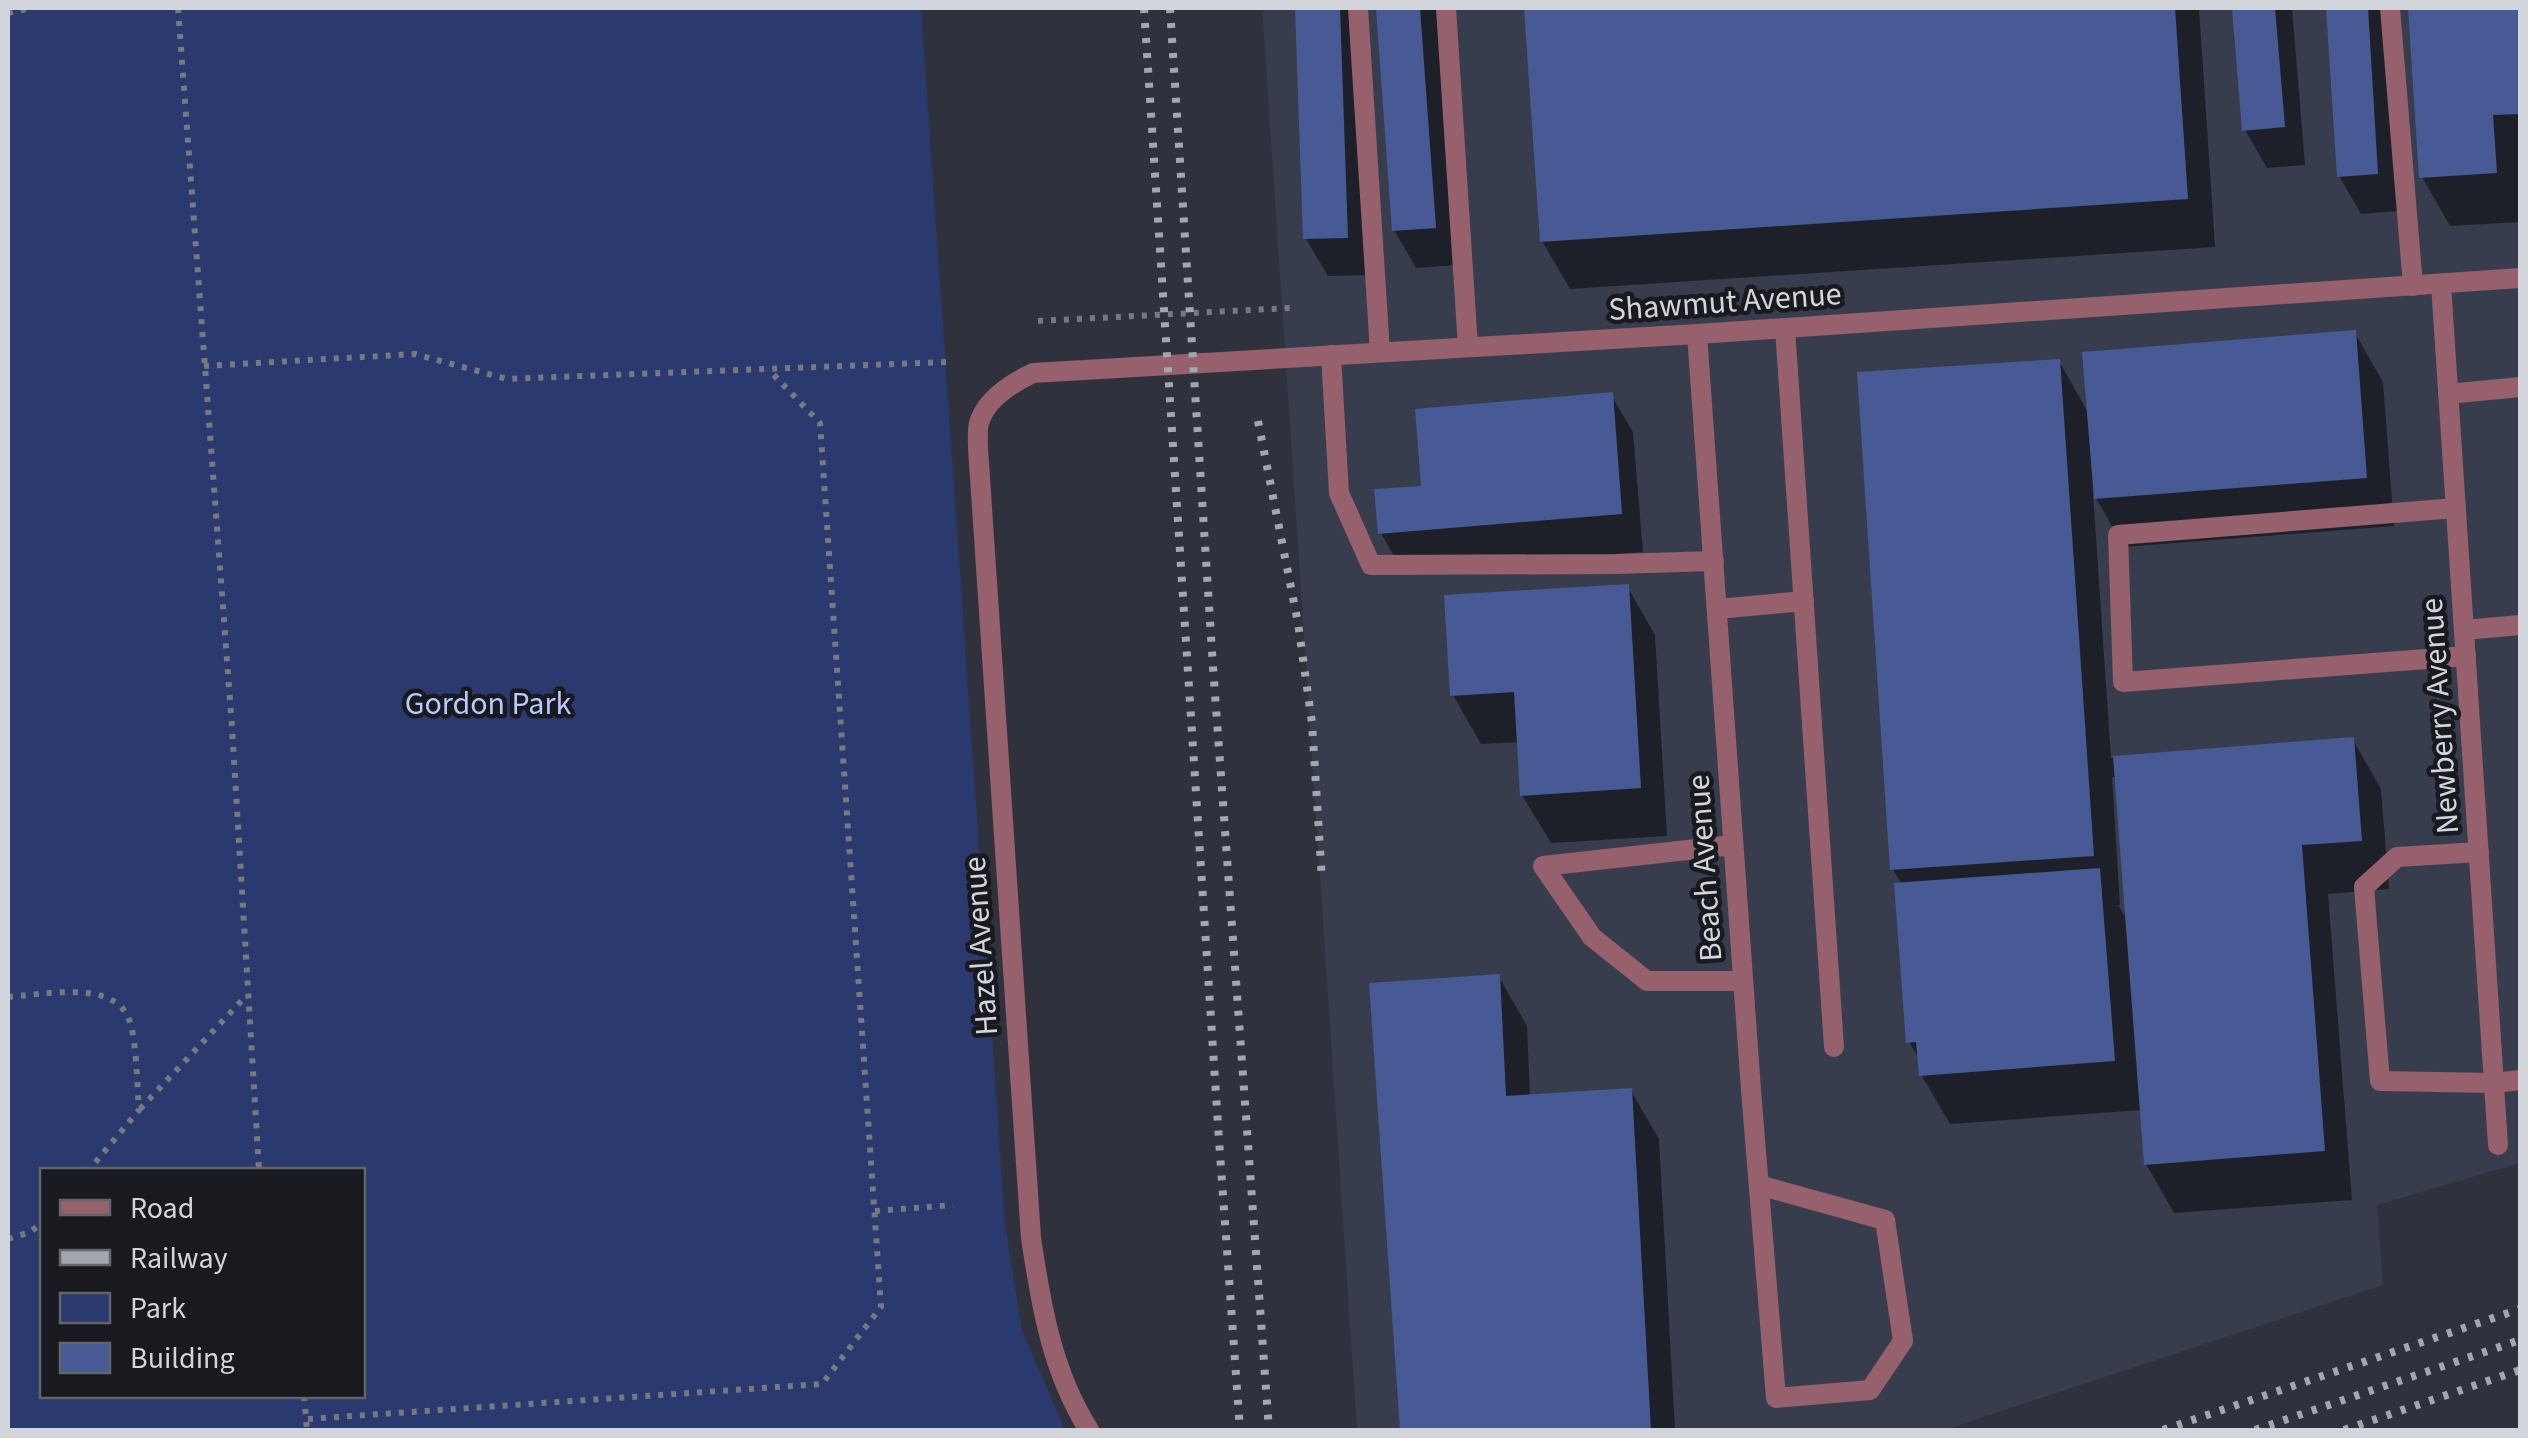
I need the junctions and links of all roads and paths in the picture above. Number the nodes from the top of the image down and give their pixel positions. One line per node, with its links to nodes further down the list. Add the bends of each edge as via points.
1 (30, 8): 6 (path)
2 (178, 8): 18 (path)
3 (1358, 8): 15 (street)
4 (1446, 8): 14 (street)
5 (2390, 8): 9 (street)
6 (8, 13)
7 (2520, 278): 8 (street, Shawmut Avenue)
8 (2441, 284): 9 (street, Shawmut Avenue); 21 (street, Newberry Avenue)
9 (2413, 286): 12 (street, Shawmut Avenue)
10 (1290, 308): 11 (path)
11 (1038, 322)
12 (1785, 328): 13 (street, Shawmut Avenue); 25 (street)
13 (1697, 334): 14 (street, Shawmut Avenue); 24 (street, Beach Avenue)
14 (1468, 347): 15 (street, Shawmut Avenue)
15 (1380, 352): 16 (street, Shawmut Avenue)
16 (1331, 355): 22 (street, Shawmut Avenue, via 1033,373 989,405 979,423); 24 (street, via 1340,493 1371,565)
17 (948, 362): 19 (path)
18 (204, 366): 19 (path, via 414,354 507,378); 33 (path)
19 (768, 370): 44 (path, via 820,422)
20 (2520, 386): 21 (street)
21 (2448, 394): 23 (street, Newberry Avenue)
22 (978, 448): 50 (street, Hazel Avenue, via 1031,1238 1042,1312 1063,1380)
23 (2456, 508): 28 (street, Newberry Avenue); 29 (street, via 2118,536 2123,682)
24 (1714, 561): 26 (street, Beach Avenue)
25 (1804, 602): 26 (street); 35 (street)
26 (1717, 609): 30 (street, Beach Avenue)
27 (2520, 625): 28 (street)
28 (2464, 630): 29 (street, Newberry Avenue)
29 (2466, 656): 31 (street, Newberry Avenue)
30 (1734, 844): 32 (street, Beach Avenue); 32 (street, via 1542,866 1592,937 1647,981)
31 (2479, 852): 37 (street, Newberry Avenue); 37 (street, via 2397,857 2364,887 2380,1081)
32 (1743, 981): 42 (street, Beach Avenue)
33 (246, 996): 38 (path); 41 (path)
34 (8, 997): 38 (path, via 76,992 114,1001 127,1014 132,1034)
35 (1834, 1047)
36 (2520, 1080): 37 (street)
37 (2494, 1083): 39 (street, Newberry Avenue)
38 (139, 1110): 40 (path)
39 (2498, 1145)
40 (90, 1168)
41 (258, 1168)
42 (1759, 1184): 42 (street, Beach Avenue, via 1776,1398 1870,1390 1903,1341 1885,1220)
43 (953, 1205): 44 (path)
44 (875, 1211): 48 (path, via 881,1307 822,1384)
45 (40, 1224): 46 (path)
46 (8, 1238)
47 (304, 1398): 48 (path)
48 (308, 1419): 49 (path)
49 (307, 1430)
50 (1088, 1430)

